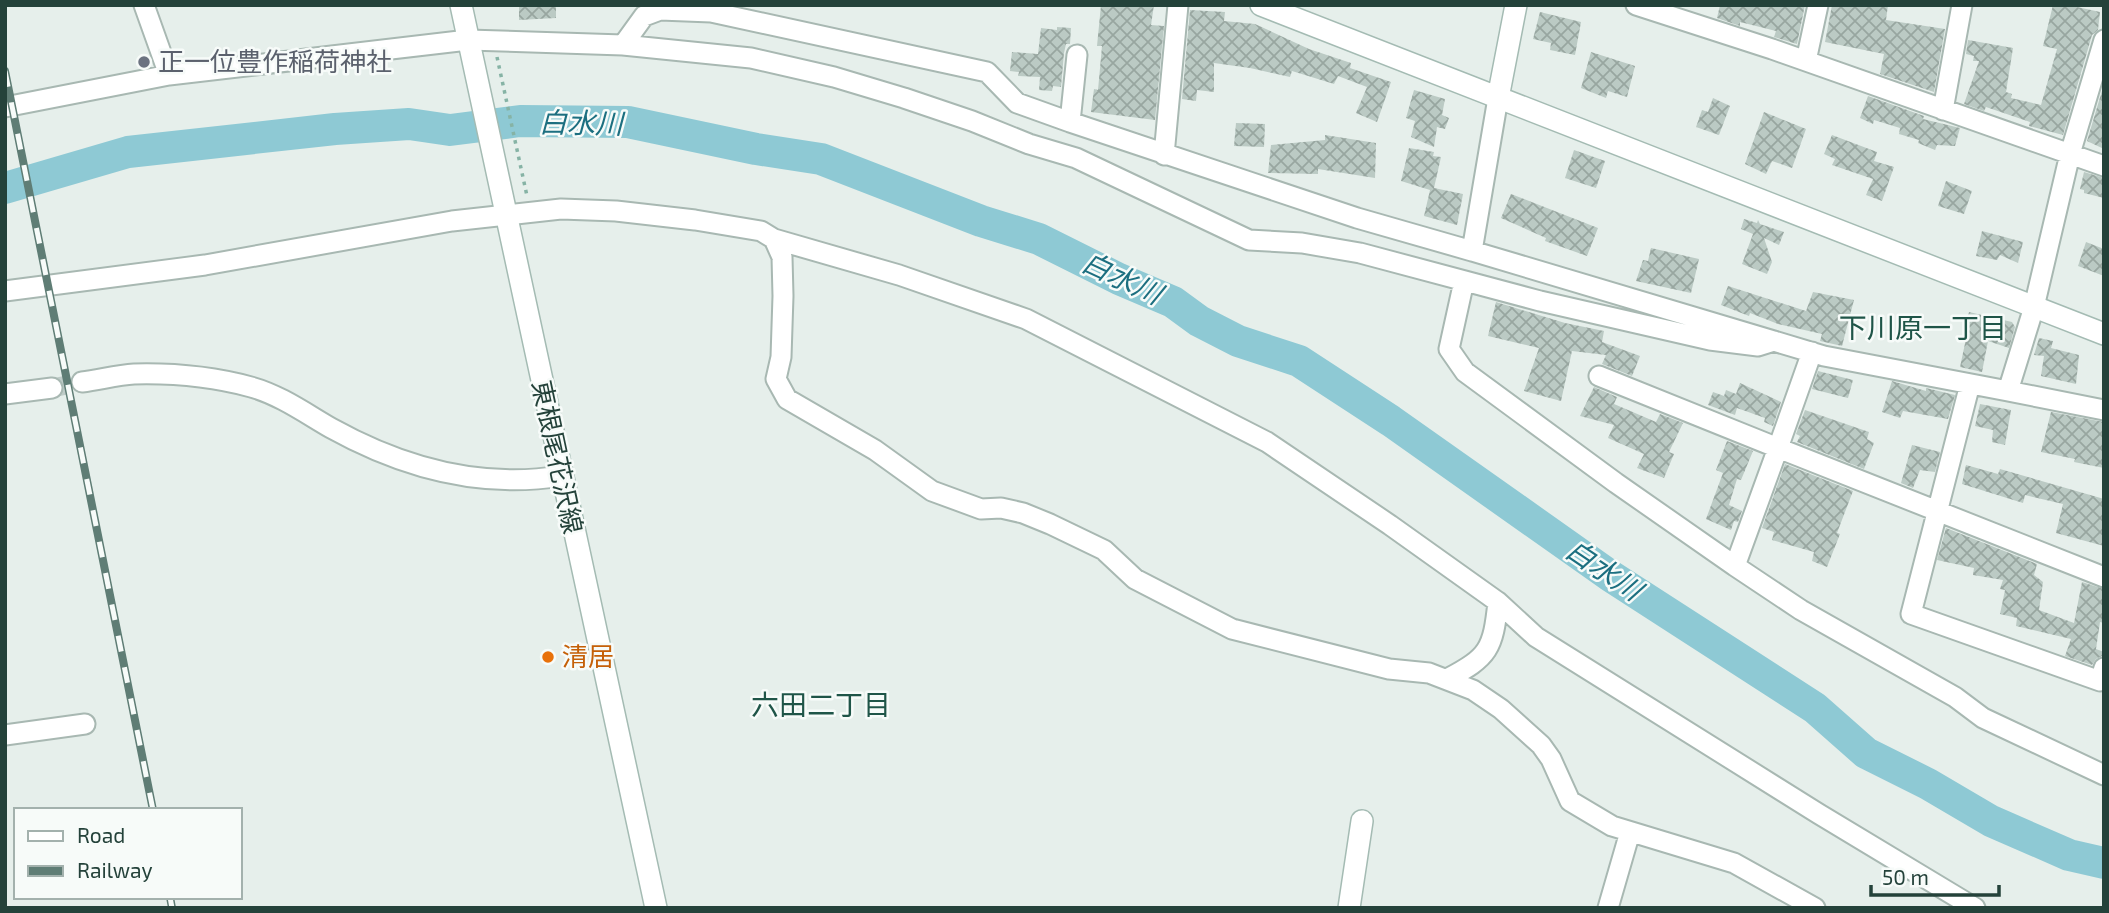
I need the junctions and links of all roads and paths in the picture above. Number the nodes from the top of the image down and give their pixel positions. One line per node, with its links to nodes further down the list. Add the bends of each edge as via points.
1 (144, 5): 17 (street)
2 (461, 5): 12 (street, 東根尾花沢線)
3 (1178, 5): 23 (street)
4 (1261, 5): 18 (street)
5 (1516, 5): 18 (street)
6 (1636, 5): 10 (street)
7 (1818, 5): 16 (street)
8 (1962, 5): 20 (street)
9 (712, 9): 13 (street, via 660,10 644,16); 21 (street, via 987,72 1017,103)
10 (1671, 11): 16 (street)
11 (2104, 40): 22 (street)
12 (469, 43): 13 (street); 17 (street); 26 (street, 東根尾花沢線)
13 (623, 45): 29 (street, via 751,58 834,77 1076,159 1249,240 1360,253)
14 (1077, 55): 21 (street)
15 (497, 57): 25 (path)
16 (1806, 61): 20 (street)
17 (169, 75): 19 (street)
18 (1498, 98): 28 (street); 31 (street)
19 (5, 107)
20 (1943, 110): 22 (street)
21 (1070, 122): 23 (street)
22 (2070, 154): 24 (street); 31 (street)
23 (1164, 155): 28 (street)
24 (2104, 166)
25 (527, 199)
26 (505, 211): 27 (street, via 615,211 761,231); 30 (street, via 205,265); 43 (street, 東根尾花沢線)
27 (774, 239): 47 (street, via 899,275 1026,319 1103,357 1268,442); 49 (street, via 782,257 783,308 776,379 787,399 804,411 875,450 932,491 981,509 1002,508 1050,524 1104,550 1135,579 1231,629)
28 (1472, 251): 33 (street)
29 (1464, 281): 33 (street, via 1710,340 1758,346); 45 (street, via 1449,349 1465,372)
30 (5, 291)
31 (2034, 307): 32 (street); 39 (street)
32 (2104, 334)
33 (1774, 341): 34 (street)
34 (1812, 352): 37 (street); 42 (street)
35 (1599, 376): 42 (street)
36 (82, 382): 43 (street, via 132,374 241,385 296,406 374,448 453,476 495,481)
37 (1970, 384): 39 (street); 44 (street)
38 (52, 388): 40 (street)
39 (2008, 391): 41 (street)
40 (5, 394)
41 (2104, 410)
42 (1778, 448): 44 (street); 45 (street)
43 (561, 476): 55 (street, 東根尾花沢線)
44 (1938, 513): 46 (street); 48 (street, via 1911,614 2101,681)
45 (1735, 566): 52 (street, via 1801,610 1955,696 1983,718)
46 (2104, 577)
47 (1498, 602): 49 (street, via 1489,649 1471,667); 59 (street, via 1536,637)
48 (2104, 668)
49 (1447, 679): 54 (street, via 1501,709 1541,745 1570,801)
50 (85, 724): 51 (street)
51 (5, 734)
52 (2104, 775)
53 (1362, 821): 56 (street)
54 (1630, 832): 57 (street); 58 (street, via 1734,863)
55 (656, 908)
56 (1349, 908)
57 (1608, 908)
58 (1815, 908)
59 (1975, 908)

